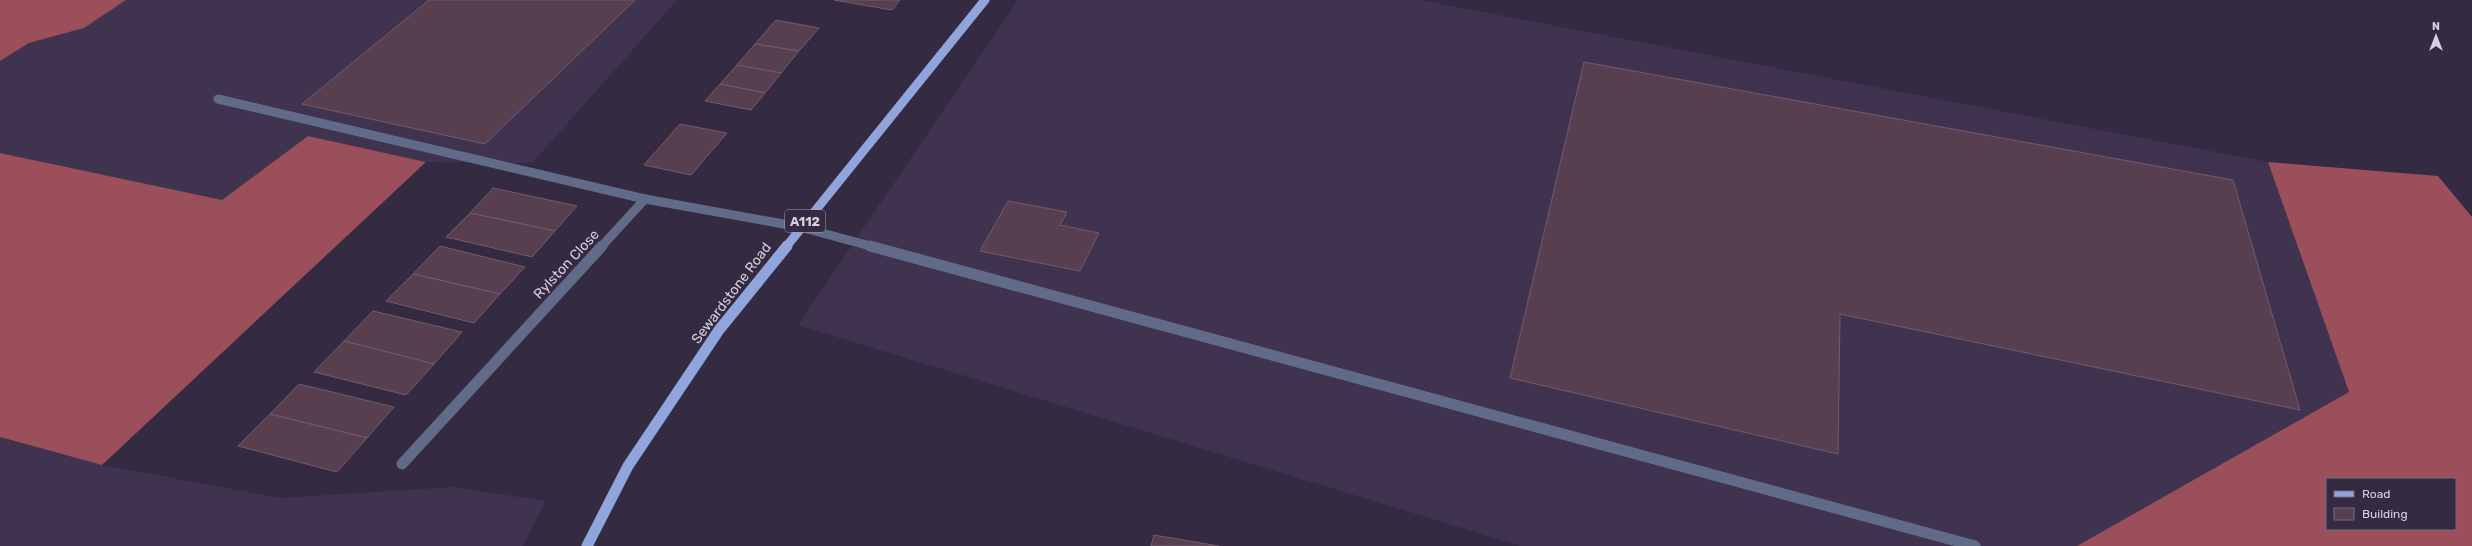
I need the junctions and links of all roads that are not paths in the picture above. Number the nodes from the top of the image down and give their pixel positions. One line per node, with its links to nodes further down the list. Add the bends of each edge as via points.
1 (985, 0): 4 (main road, Sewardstone Road / A112)
2 (218, 99): 3 (street)
3 (645, 200): 4 (street); 5 (street, Rylston Close)
4 (800, 228): 6 (main road, Sewardstone Road / A112, via 719,330 632,459); 7 (street)
5 (402, 464)
6 (587, 546)
7 (1975, 546)

